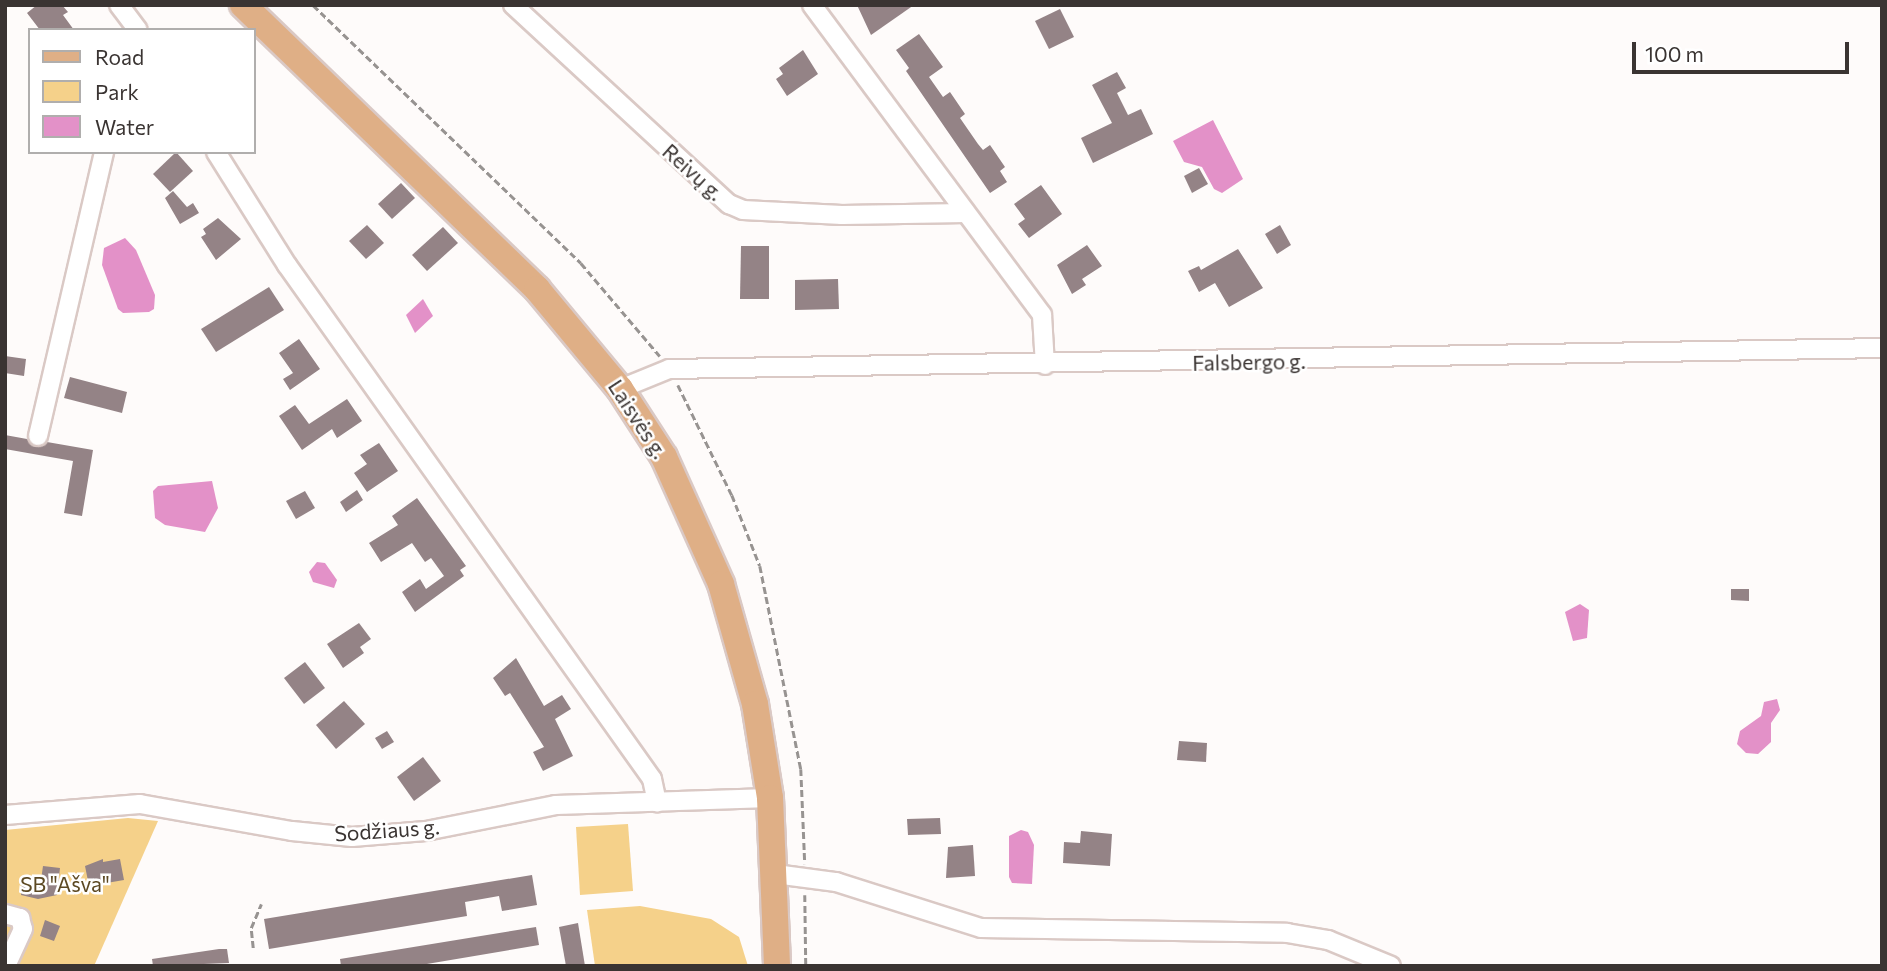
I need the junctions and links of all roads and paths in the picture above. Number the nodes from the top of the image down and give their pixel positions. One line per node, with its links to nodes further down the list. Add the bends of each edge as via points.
1 (119, 5): 6 (street)
2 (141, 5): 6 (street)
3 (243, 5): 12 (main road, Laisvės g., via 537,289)
4 (513, 5): 9 (street, Reivų g., via 729,204 743,210 842,215)
5 (812, 5): 9 (street)
6 (135, 27)
7 (104, 154): 13 (street)
8 (217, 154): 15 (street, via 287,265 652,779)
9 (967, 213): 11 (street, via 1042,315)
10 (1882, 348): 11 (street, Falsbergo g.)
11 (1045, 365): 12 (street, Falsbergo g., via 669,369)
12 (620, 389): 14 (main road, Laisvės g., via 664,457 721,584 755,704)
13 (38, 436)
14 (770, 798): 15 (street, Sodžiaus g.); 17 (main road, Laisvės g.)
15 (657, 802): 16 (street, Sodžiaus g., via 555,805 426,831 352,837 140,804)
16 (5, 815)
17 (775, 874): 22 (main road, Laisvės g.); 23 (street, via 836,882 981,928 1287,933 1328,940)
18 (261, 904): 20 (path, via 251,928)
19 (13, 916): 21 (street, via 20,940)
20 (253, 948)
21 (6, 966)
22 (777, 966)
23 (1391, 966)

